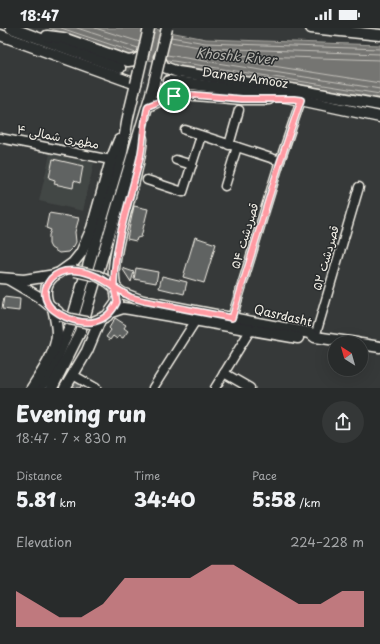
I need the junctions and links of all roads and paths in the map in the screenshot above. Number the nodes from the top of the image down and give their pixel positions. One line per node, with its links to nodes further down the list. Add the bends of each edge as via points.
1 (11, 28): 10 (main road)
2 (24, 28): 10 (main road, via 47,36 63,38)
3 (149, 28): 8 (main road, bridge)
4 (167, 28): 9 (main road, bridge)
5 (311, 28): 7 (main road)
6 (0, 35): 11 (main road)
7 (380, 35)
8 (142, 56): 10 (main road); 11 (main road, bridge)
9 (160, 57): 12 (main road, Danesh Amooz, via 172,77 277,95); 14 (main road, bridge)
10 (120, 63)
11 (136, 84): 16 (main road)
12 (297, 96): 13 (main road); 14 (main road, via 242,99 183,94); 17 (main road); 25 (street, ۵۴ قصردشت)
13 (380, 105)
14 (148, 106): 18 (main road)
15 (239, 110): 22 (street)
16 (128, 117): 23 (main road); 46 (main road, via 122,152 70,328)
17 (380, 117)
18 (144, 120): 32 (main road, via 141,156 116,252); 47 (main road, via 80,332)
19 (185, 130): 20 (street)
20 (201, 136): 22 (street); 26 (street)
21 (0, 138): 23 (street, ۴ مطهری شمالی)
22 (233, 146): 25 (street); 28 (street)
23 (111, 160): 30 (main road, via 92,228 81,253 73,263)
24 (176, 160): 26 (street)
25 (280, 162): 35 (street, ۵۴ قصردشت)
26 (192, 165): 27 (street, via 183,192)
27 (146, 180)
28 (225, 186)
29 (359, 187): 39 (street, ۵۲ قصردشت)
30 (57, 274): 31 (main road, via 24,280); 32 (main road, bridge, via 75,271 98,276); 33 (main road, via 49,280 46,289 46,298)
31 (4, 278): 33 (main road, via 25,288)
32 (111, 284): 34 (main road, via 117,302); 35 (main road, Qasrdasht, via 130,297 144,301)
33 (54, 309): 37 (main road, bridge, via 77,321); 45 (main road, via 57,335 53,351)
34 (111, 312): 36 (main road, Qasrdasht, via 117,309 130,309); 37 (main road)
35 (232, 318): 39 (main road, Qasrdasht, via 310,333)
36 (196, 320): 38 (main road, Qasrdasht); 50 (street)
37 (95, 321): 44 (main road, via 87,351)
38 (251, 329): 39 (main road, Qasrdasht, via 309,340); 43 (street)
39 (315, 337): 40 (main road)
40 (328, 339)
41 (368, 345): 42 (main road)
42 (380, 346)
43 (224, 373): 51 (street); 52 (street)
44 (73, 374): 48 (main road); 49 (street)
45 (32, 388)
46 (41, 388)
47 (52, 388)
48 (65, 388)
49 (96, 388)
50 (153, 388)
51 (215, 388)
52 (250, 388)

